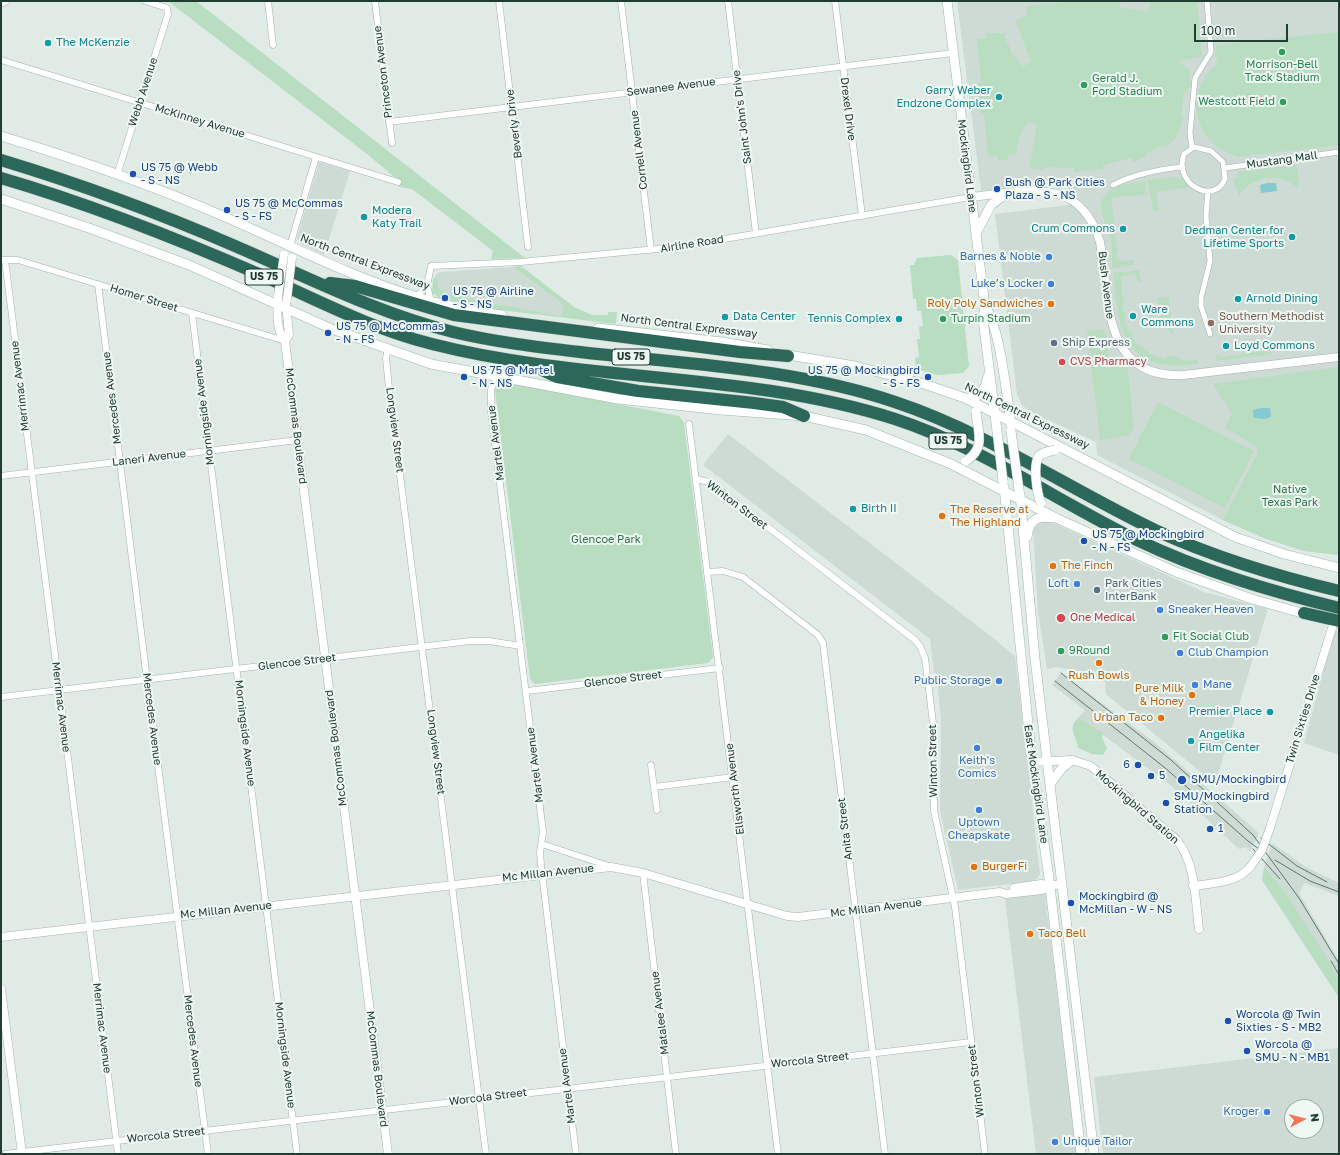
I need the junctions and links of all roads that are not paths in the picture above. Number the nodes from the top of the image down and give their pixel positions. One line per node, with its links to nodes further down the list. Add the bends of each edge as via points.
1 (6, 1): 11 (street)
2 (145, 1): 18 (street, Webb Avenue, via 164,7 168,14)
3 (268, 1): 12 (street)
4 (375, 1): 20 (street, Princeton Avenue)
5 (499, 1): 19 (street, Beverly Drive)
6 (621, 1): 17 (street, Cornell Avenue)
7 (728, 1): 16 (street, Saint John's Drive)
8 (835, 1): 15 (street, Drexel Drive)
9 (947, 1): 13 (main road, Mockingbird Lane)
10 (1207, 1): 23 (street, via 1211,52 1195,78 1190,126)
11 (1, 3)
12 (273, 45)
13 (953, 53): 15 (street, Sewanee Avenue); 35 (main road, Mockingbird Lane)
14 (1, 60): 18 (street, McKinney Avenue)
15 (843, 66): 16 (street, Sewanee Avenue); 37 (street, Drexel Drive)
16 (737, 79): 17 (street, Sewanee Avenue); 38 (street, Saint John's Drive)
17 (632, 92): 19 (street, Sewanee Avenue); 42 (street, Cornell Avenue)
18 (140, 103): 25 (street, McKinney Avenue); 29 (street, Webb Avenue)
19 (512, 107): 20 (street, Sewanee Avenue); 41 (street, Beverly Drive)
20 (389, 122): 22 (street, Princeton Avenue)
21 (1, 136): 29 (main road, North Central Expressway)
22 (392, 143)
23 (1192, 148): 27 (street, via 1184,154); 28 (street, via 1200,147 1211,151 1219,156)
24 (1339, 152): 28 (street, Mustang Mall)
25 (316, 157): 31 (street, McKinney Avenue); 40 (street, McCommas Boulevard)
26 (1, 160): 45 (highway, US 75, via 146,210)
27 (1181, 167): 32 (street, via 1145,172); 33 (street, via 1191,183 1201,190)
28 (1225, 168): 33 (street, via 1224,182 1214,190)
29 (117, 175): 40 (main road, North Central Expressway, via 225,216)
30 (1, 178): 59 (highway, US 75, via 102,211 180,241 389,331 433,344)
31 (398, 182)
32 (1113, 184)
33 (1208, 191): 54 (street, via 1206,221 1210,261 1201,306)
34 (1008, 193): 35 (street, Bush Avenue); 39 (main road, via 990,205); 58 (street, Bush Avenue, via 1032,190 1053,192 1070,199 1087,215 1097,230 1100,242 1113,333 1126,353 1146,369 1162,375 1183,376)
35 (971, 197): 37 (street, Airline Road); 39 (main road, Mockingbird Lane)
36 (1, 199): 49 (main road, via 89,228)
37 (862, 216): 38 (street, Airline Road)
38 (756, 234): 42 (street, Airline Road)
39 (976, 234): 51 (main road, Mockingbird Lane)
40 (290, 246): 43 (street, McCommas Boulevard); 48 (main road, North Central Expressway)
41 (528, 247)
42 (651, 250): 47 (street, Airline Road, via 521,262 431,266)
43 (288, 256): 49 (street, McCommas Boulevard, bridge); 52 (street, McCommas Boulevard, bridge)
44 (3, 260): 46 (street, Homer Street, via 18,260); 72 (street, Merrimac Avenue)
45 (316, 281): 57 (highway, via 355,286 426,308 462,316); 82 (highway, US 75, via 396,315 480,338 781,375 831,384 880,397 970,432 1140,522 1196,548 1262,571)
46 (98, 284): 53 (street, Homer Street); 70 (street, Mercedes Avenue)
47 (427, 286): 48 (street); 50 (street, Airline Road)
48 (416, 297): 50 (main road, North Central Expressway)
49 (278, 300): 52 (main road); 55 (street, McCommas Boulevard, via 280,335)
50 (431, 301): 57 (main road, North Central Expressway, via 533,320 756,347)
51 (985, 306): 60 (main road, Mockingbird Lane, via 983,319); 65 (main road, Mockingbird Lane, via 991,315 996,333)
52 (286, 309): 55 (street, McCommas Boulevard, via 289,335); 56 (main road)
53 (192, 313): 55 (street, Homer Street); 69 (street, Morningside Avenue)
54 (1210, 334)
55 (285, 341): 67 (street, McCommas Boulevard)
56 (388, 349): 61 (main road, via 431,364); 89 (street, Longview Street, via 386,358)
57 (788, 356): 62 (main road, North Central Expressway, via 855,366)
58 (1339, 357)
59 (530, 364): 64 (highway, via 557,377 638,391 776,406); 83 (highway, US 75, via 776,391 821,399 899,420 961,447 1176,558 1263,588)
60 (990, 367): 62 (main road, via 983,392 974,399); 63 (main road, Mockingbird Lane)
61 (497, 377): 64 (main road, via 618,399); 88 (street, Martel Avenue, via 491,388 491,410)
62 (966, 398): 63 (main road, North Central Expressway); 71 (main road, bridge, via 976,412 980,442 975,455 966,461)
63 (995, 413): 65 (main road, North Central Expressway); 75 (main road, East Mockingbird Lane, bridge)
64 (804, 416): 71 (main road, via 866,430)
65 (1010, 420): 68 (main road, North Central Expressway); 76 (main road, East Mockingbird Lane, bridge)
66 (689, 424): 74 (street, Ellsworth Avenue)
67 (298, 440): 69 (street, Laneri Avenue); 90 (street, McCommas Boulevard)
68 (1069, 450): 77 (main road, bridge, via 1055,450 1040,455 1036,460 1038,496); 80 (main road, North Central Expressway, via 1235,537 1284,554)
69 (208, 451): 70 (street, Laneri Avenue); 92 (street, Morningside Avenue)
70 (120, 461): 72 (street, Laneri Avenue); 93 (street, Mercedes Avenue)
71 (951, 464): 75 (main road)
72 (30, 472): 73 (street, Laneri Avenue); 94 (street, Merrimac Avenue)
73 (1, 476)
74 (696, 479): 81 (street, Ellsworth Avenue); 118 (street, Winton Street, via 709,482 920,646 933,723 934,811)
75 (1004, 486): 76 (main road); 85 (main road, East Mockingbird Lane)
76 (1020, 494): 77 (main road); 79 (main road, East Mockingbird Lane)
77 (1042, 507): 78 (main road)
78 (1058, 519): 79 (main road, via 1040,517 1032,521 1028,528); 86 (main road, via 1183,575 1252,599)
79 (1026, 554): 84 (main road, East Mockingbird Lane)
80 (1339, 568)
81 (708, 572): 91 (street, Ellsworth Avenue); 121 (street, Anita Street, via 723,571 743,577 818,635 823,643)
82 (1339, 592)
83 (1339, 608)
84 (1030, 609): 85 (main road); 97 (main road, East Mockingbird Lane)
85 (1016, 611): 98 (main road, East Mockingbird Lane)
86 (1304, 613): 87 (highway)
87 (1337, 624): 116 (street, Twin Sixties Drive, bridge, via 1262,850 1251,866 1234,879)
88 (522, 646): 89 (street, Glencoe Street, via 480,641); 95 (street, Martel Avenue)
89 (422, 647): 90 (street, Glencoe Street); 113 (street, Longview Street)
90 (326, 659): 92 (street, Glencoe Street); 117 (street, McCommas Boulevard)
91 (720, 668): 95 (street, Glencoe Street); 103 (street, Ellsworth Avenue)
92 (237, 670): 93 (street, Glencoe Street); 120 (street, Morningside Avenue)
93 (147, 680): 94 (street, Glencoe Street); 122 (street, Mercedes Avenue)
94 (58, 690): 96 (street, Glencoe Street); 123 (street, Merrimac Avenue)
95 (527, 691): 109 (street, Martel Avenue, via 543,832)
96 (1, 697)
97 (1040, 703): 98 (main road); 99 (main road, East Mockingbird Lane)
98 (1026, 705): 101 (main road, East Mockingbird Lane)
99 (1048, 760): 100 (street, Mockingbird Station); 101 (street, Mockingbird Station); 104 (main road, East Mockingbird Lane)
100 (1072, 760): 104 (main road); 116 (street, Mockingbird Station, via 1090,766 1177,840 1187,856)
101 (1033, 762): 108 (main road, East Mockingbird Lane)
102 (651, 765): 105 (street)
103 (733, 777): 105 (street); 119 (street, Ellsworth Avenue)
104 (1050, 784): 107 (main road, East Mockingbird Lane)
105 (654, 787): 106 (street)
106 (657, 810)
107 (1054, 813): 108 (main road); 114 (main road, East Mockingbird Lane)
108 (1041, 815): 115 (main road, East Mockingbird Lane)
109 (542, 844): 110 (street); 112 (street, Martel Avenue)
110 (611, 866): 111 (street, Mc Millan Avenue); 112 (street, Mc Millan Avenue)
111 (643, 872): 119 (street, Mc Millan Avenue); 134 (street, Matalee Avenue)
112 (542, 873): 113 (street, Mc Millan Avenue); 135 (street, Martel Avenue)
113 (453, 884): 117 (street, Mc Millan Avenue); 136 (street, Longview Street)
114 (1062, 884): 115 (street, Mc Millan Avenue); 126 (main road, East Mockingbird Lane)
115 (1050, 886): 118 (street, Mc Millan Avenue, via 1042,890 1006,894 1000,892); 127 (main road, East Mockingbird Lane)
116 (1193, 886): 124 (street, Mockingbird Station)
117 (354, 895): 120 (street, Mc Millan Avenue); 137 (street, McCommas Boulevard)
118 (953, 899): 121 (street, Mc Millan Avenue); 129 (street, Winton Street)
119 (749, 904): 121 (street, Mc Millan Avenue, via 798,917); 132 (street, Ellsworth Avenue)
120 (266, 906): 122 (street, Mc Millan Avenue); 138 (street, Morningside Avenue)
121 (855, 910): 130 (street, Anita Street)
122 (178, 915): 123 (street, Mc Millan Avenue); 139 (street, Mercedes Avenue)
123 (89, 926): 125 (street, Mc Millan Avenue); 140 (street, Merrimac Avenue)
124 (1199, 929)
125 (1, 936)
126 (1074, 983): 127 (main road); 131 (main road, East Mockingbird Lane)
127 (1062, 985): 133 (main road, East Mockingbird Lane)
128 (1, 988): 141 (street)
129 (971, 1042): 130 (street, Worcola Street); 152 (street, Winton Street)
130 (874, 1053): 132 (street, Worcola Street); 151 (street, Anita Street)
131 (1084, 1064): 133 (main road); 154 (main road, East Mockingbird Lane)
132 (768, 1065): 134 (street, Worcola Street); 150 (street, Ellsworth Avenue)
133 (1071, 1066): 153 (main road, East Mockingbird Lane)
134 (667, 1077): 135 (street, Worcola Street); 149 (street, Matalee Avenue)
135 (568, 1088): 136 (street, Worcola Street); 148 (street, Martel Avenue)
136 (479, 1098): 137 (street, Worcola Street); 147 (street, Longview Street)
137 (382, 1111): 138 (street, Worcola Street); 146 (street, McCommas Boulevard)
138 (293, 1121): 139 (street, Worcola Street); 145 (street, Morningside Avenue)
139 (205, 1131): 140 (street, Worcola Street); 144 (street, Mercedes Avenue)
140 (116, 1141): 141 (street, Worcola Street); 143 (street, Merrimac Avenue)
141 (22, 1153): 142 (street, Worcola Street)
142 (5, 1154)
143 (118, 1154)
144 (208, 1154)
145 (297, 1154)
146 (388, 1154)
147 (486, 1154)
148 (576, 1154)
149 (676, 1154)
150 (778, 1154)
151 (885, 1154)
152 (985, 1154)
153 (1081, 1154)
154 (1094, 1154)

